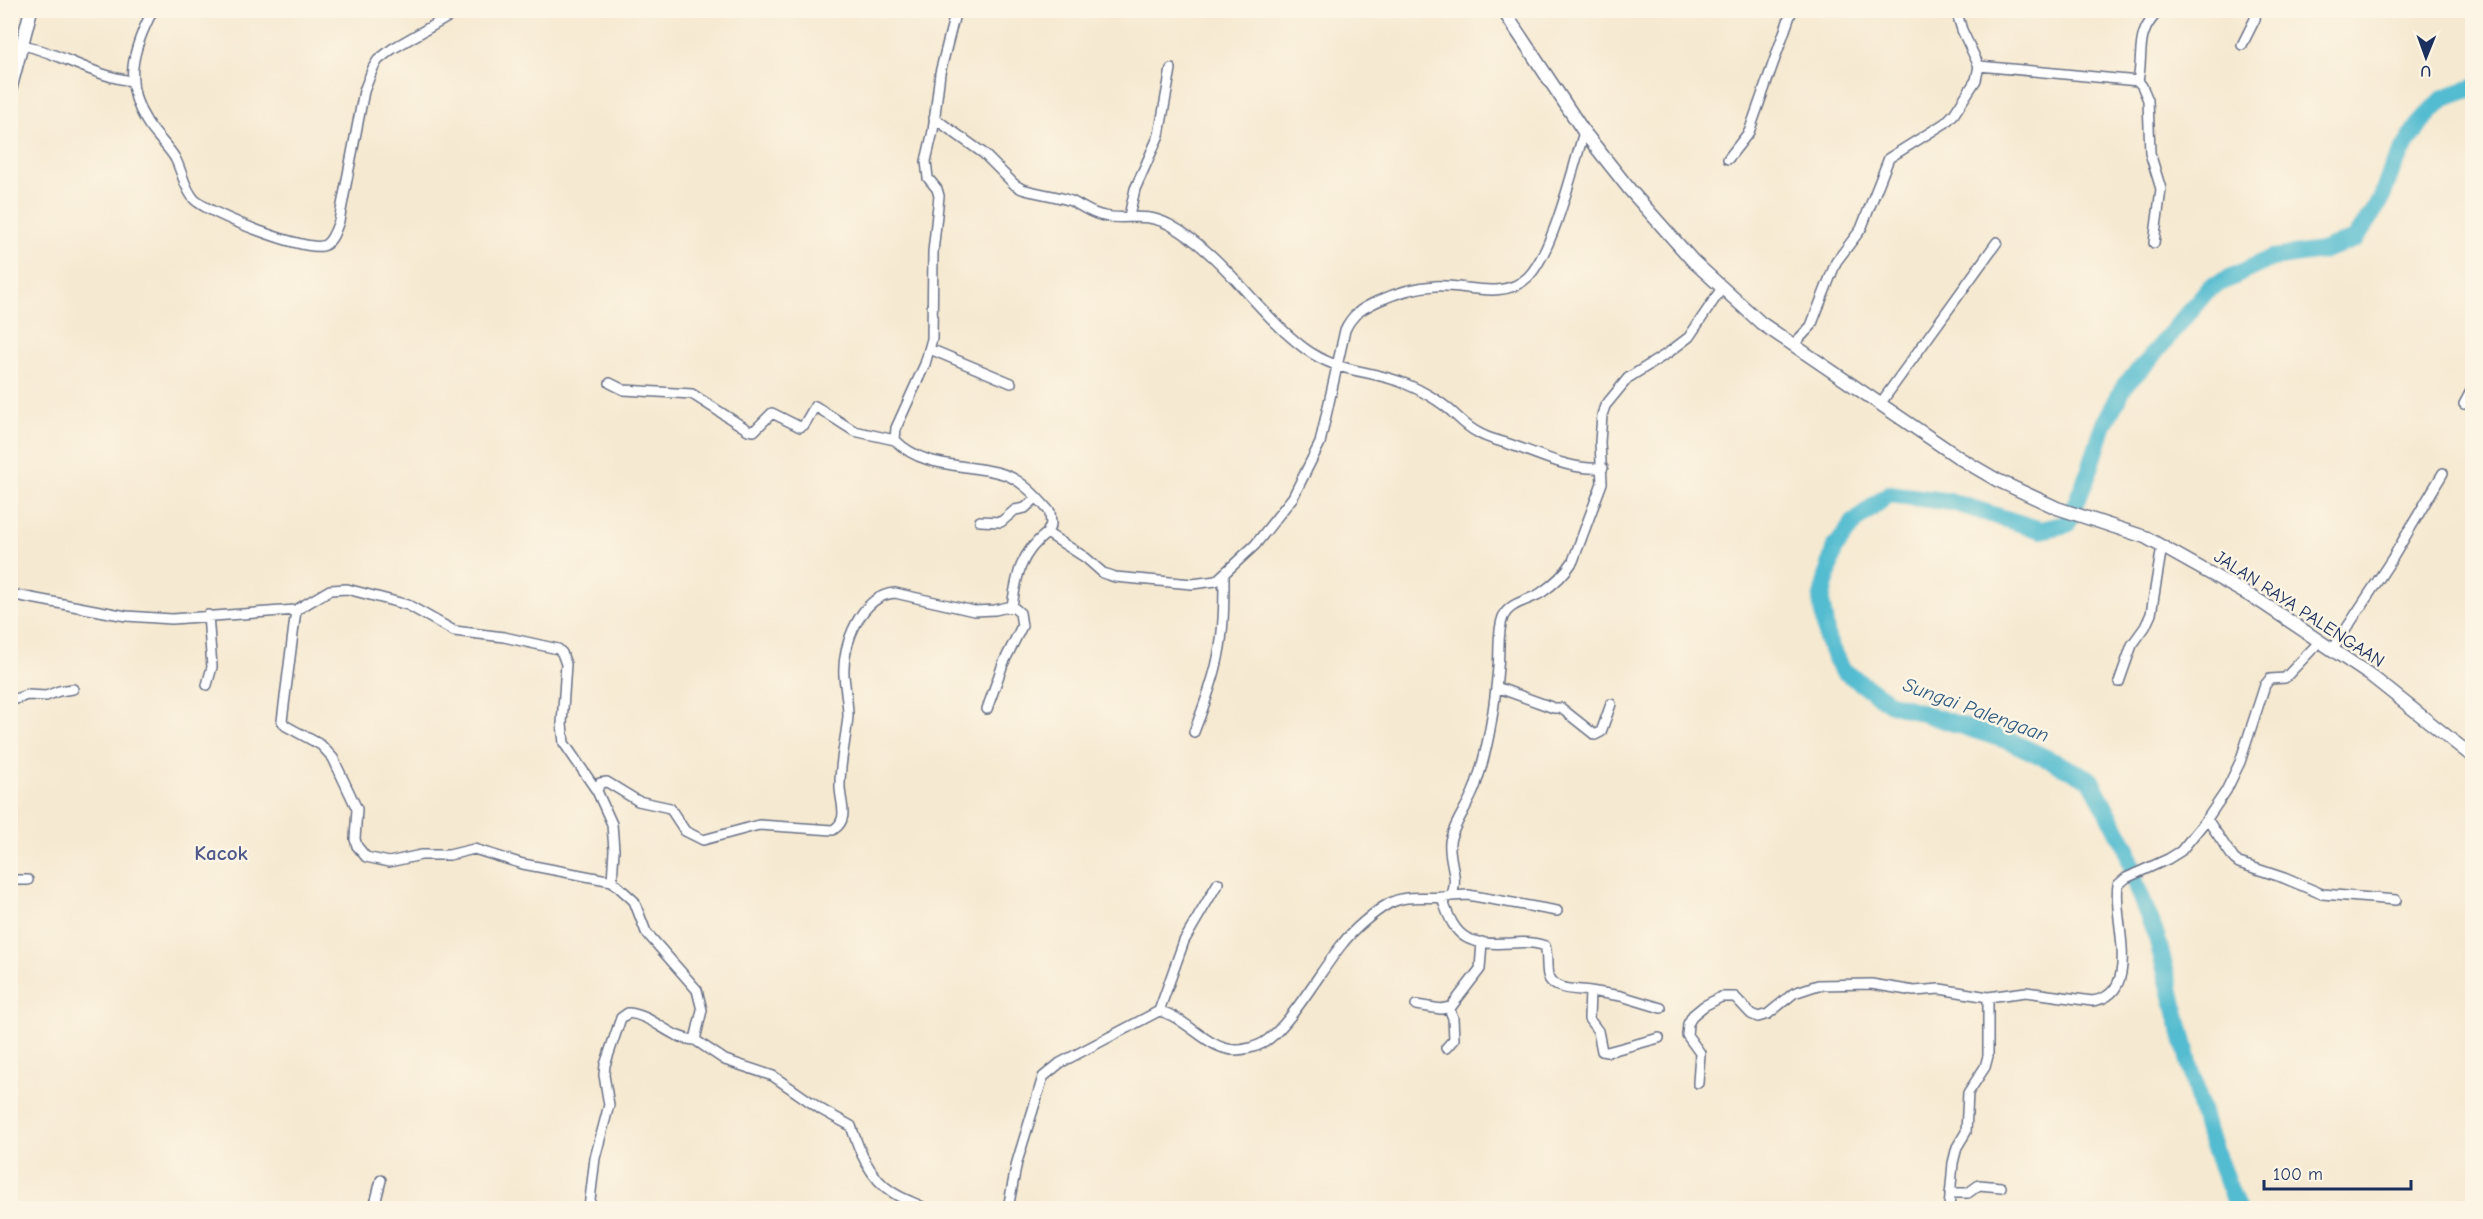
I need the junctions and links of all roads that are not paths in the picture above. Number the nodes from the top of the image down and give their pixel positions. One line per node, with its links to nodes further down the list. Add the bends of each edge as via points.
1 (32, 10): 10 (street)
2 (153, 10): 14 (street, via 138,39)
3 (460, 10): 14 (street, via 392,49 373,68 364,91 341,211 334,234 325,245 299,244 280,238 194,200 176,161 143,116)
4 (956, 10): 17 (street, via 943,57)
5 (1503, 10): 18 (street, JALAN RAYA PALENGAAN)
6 (1792, 10): 19 (street, via 1749,132)
7 (1956, 10): 12 (street)
8 (2160, 10): 15 (street, via 2142,34)
9 (2256, 10): 11 (street)
10 (23, 45): 14 (street, via 108,76); 16 (street)
11 (2242, 45)
12 (1979, 66): 15 (street); 24 (street, via 1976,80 1954,114 1889,158 1862,230 1836,262 1815,319)
13 (1171, 69): 20 (street, via 1159,135 1134,189)
14 (133, 81)
15 (2138, 81): 22 (street, via 2148,100 2150,153 2161,189)
16 (10, 90)
17 (934, 118): 20 (street, via 983,153 1022,189 1071,201 1104,216); 25 (street, via 926,173 939,196)
18 (1584, 132): 23 (street, JALAN RAYA PALENGAAN, via 1660,225); 26 (street, via 1556,224 1529,276 1500,290 1436,286 1395,293 1357,312 1348,322)
19 (1728, 159)
20 (1129, 216): 26 (street, via 1169,225 1202,245 1291,338)
21 (1997, 242): 30 (street)
22 (2154, 243)
23 (1722, 288): 24 (street, JALAN RAYA PALENGAAN, via 1754,318); 33 (street, via 1689,337 1628,378 1610,397 1602,415)
24 (1793, 345): 30 (street, JALAN RAYA PALENGAAN)
25 (930, 349): 28 (street); 32 (street, via 898,423)
26 (1336, 367): 33 (street, via 1414,387 1485,437 1588,469); 39 (street, via 1320,443 1293,497 1265,534)
27 (610, 383): 32 (street, via 624,390 692,394 748,430 754,431 772,413 800,427 815,406 854,431)
28 (1011, 383)
29 (2472, 389): 31 (street)
30 (1880, 404): 38 (street, JALAN RAYA PALENGAAN, via 1997,480 2057,508)
31 (2464, 404)
32 (895, 440): 35 (street, via 925,459 1004,474)
33 (1603, 468): 48 (street, via 1599,495 1566,572 1541,593 1504,614)
34 (2443, 473): 45 (street)
35 (1036, 498): 36 (street, via 1001,522); 37 (street, via 1051,515)
36 (980, 521)
37 (1047, 533): 39 (street, via 1103,573 1115,577 1202,585); 41 (street, via 1023,560)
38 (2162, 546): 44 (street, JALAN RAYA PALENGAAN); 46 (street, via 2151,614 2132,645)
39 (1224, 574): 53 (street, via 1219,655)
40 (10, 594): 43 (street, via 146,619)
41 (1012, 606): 52 (street, via 1020,613 1022,626); 55 (street, via 974,611 896,593 872,602 849,639 844,662 848,713 840,784 844,815 833,830 759,825 703,840 685,831 670,808 638,801 607,782 600,783)
42 (296, 610): 43 (street); 55 (street, via 330,590 347,589 396,600 454,631 558,649 566,664 564,743); 59 (street, via 282,721 321,745 333,758 357,809 357,846 366,857 389,862 474,849 523,864)
43 (208, 615): 47 (street, via 212,667)
44 (2320, 641): 45 (street, JALAN RAYA PALENGAAN); 56 (street, via 2285,678 2270,679 2265,685 2240,762)
45 (2333, 650): 54 (street, JALAN RAYA PALENGAAN)
46 (2119, 682)
47 (207, 685)
48 (1496, 687): 51 (street, via 1561,708 1595,735 1600,732); 61 (street, via 1477,783 1452,832 1455,888)
49 (74, 689): 50 (street)
50 (10, 701)
51 (1611, 704)
52 (987, 709)
53 (1194, 732)
54 (2472, 756)
55 (597, 791): 59 (street, via 614,831)
56 (2207, 819): 62 (street, via 2239,863 2322,894); 66 (street, via 2168,860 2120,882 2117,889 2122,950 2112,994 2092,1001 2026,992)
57 (10, 880): 58 (street)
58 (28, 880)
59 (612, 881): 72 (street, via 634,901 646,932 697,990 702,1010)
60 (1218, 883): 70 (street, via 1184,941)
61 (1447, 897): 63 (street, via 1468,895); 64 (street, via 1449,918 1457,931); 70 (street, via 1398,900 1375,914 1344,941 1279,1029 1263,1043 1244,1050 1227,1048)
62 (2396, 900)
63 (1557, 911)
64 (1482, 942): 65 (street, via 1543,945 1552,983); 68 (street, via 1480,969)
65 (1590, 991): 69 (street); 71 (street, via 1589,1019 1598,1031 1602,1051)
66 (1988, 997): 74 (street, via 1872,984 1818,985 1794,993 1768,1014 1758,1017 1735,997 1721,997 1697,1011 1688,1024 1688,1035 1700,1053); 77 (street, via 1988,1056 1968,1093 1966,1132 1957,1147)
67 (1416, 1005): 68 (street)
68 (1449, 1008): 73 (street, via 1454,1039)
69 (1661, 1008)
70 (1159, 1011): 81 (street, via 1059,1063 1043,1077 1017,1162)
71 (1659, 1038)
72 (695, 1040): 79 (street, via 677,1038 642,1016 628,1013 621,1018 605,1065 609,1105); 80 (street, via 725,1060 773,1076 851,1126 860,1153 879,1181)
73 (1446, 1048)
74 (1698, 1083)
75 (381, 1180): 78 (street)
76 (2001, 1187): 77 (street, via 1979,1185 1968,1193)
77 (1950, 1193): 82 (street)
78 (374, 1209)
79 (589, 1209)
80 (925, 1209)
81 (1008, 1209)
82 (1949, 1209)

